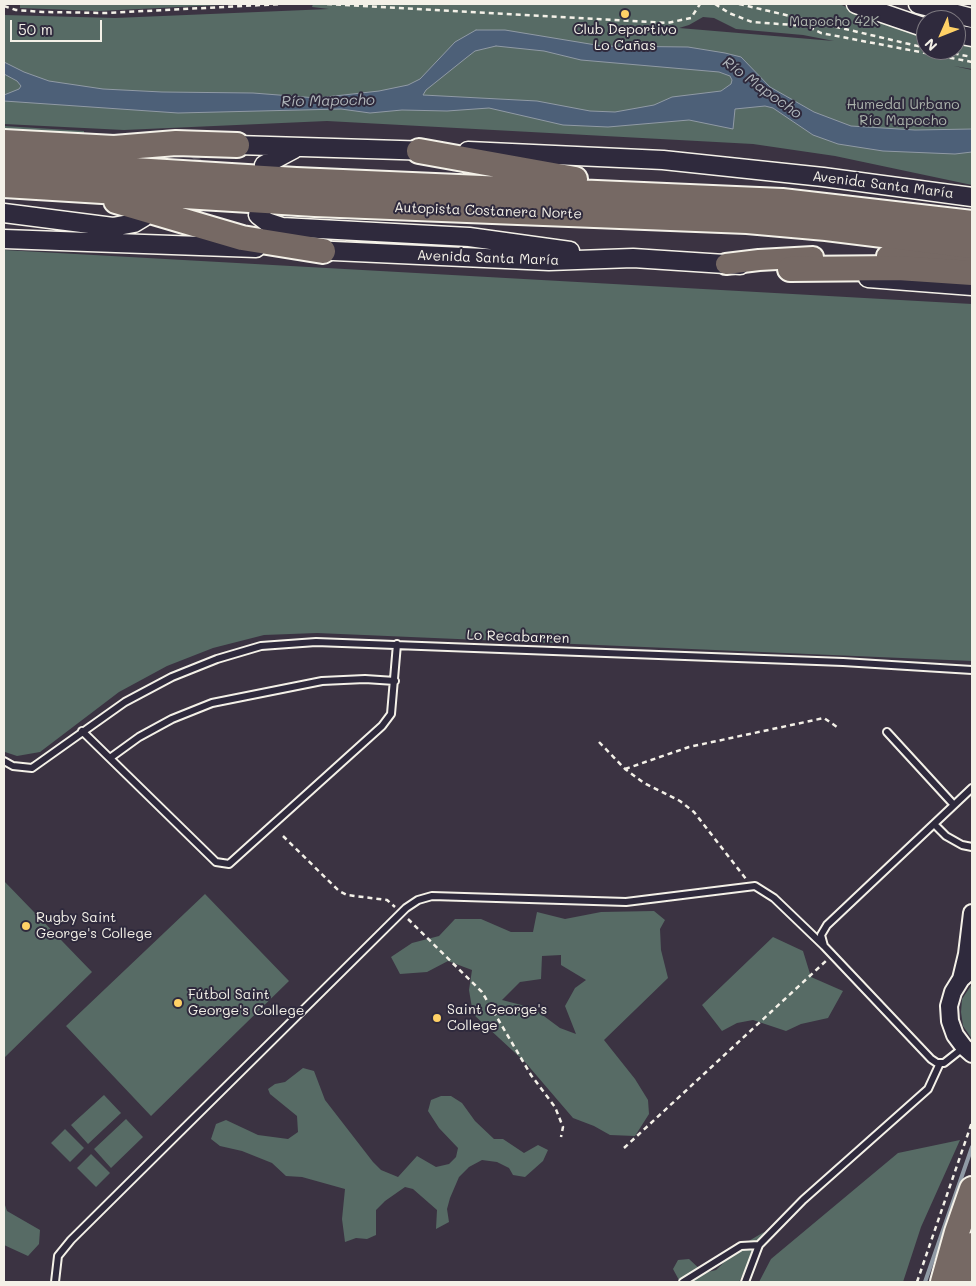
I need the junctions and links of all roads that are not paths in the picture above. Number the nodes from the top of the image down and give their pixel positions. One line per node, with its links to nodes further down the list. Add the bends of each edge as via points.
1 (856, 4): 4 (main road)
2 (924, 5): 3 (main road)
3 (972, 18)
4 (916, 25)
5 (4, 142): 6 (highway, via 100,148 196,142)
6 (237, 145): 7 (main road, Avenida Santa María); 9 (main road, Avenida Santa María, via 213,148)
7 (304, 147): 8 (main road, Avenida Santa María); 11 (main road, via 287,151)
8 (419, 151): 14 (highway, via 592,181); 15 (main road, Avenida Santa María, via 663,160)
9 (196, 155)
10 (4, 162): 14 (highway, Autopista Costanera Norte, via 305,181)
11 (264, 164)
12 (4, 185): 13 (highway, Autopista Costanera Norte)
13 (64, 188): 21 (highway, Autopista Costanera Norte, via 315,204 747,221); 22 (highway, via 242,238)
14 (646, 194): 19 (highway, Autopista Costanera Norte, via 782,201)
15 (972, 197)
16 (4, 213): 18 (main road, via 113,227 134,223)
17 (258, 215): 23 (main road, via 282,227 469,237)
18 (144, 217)
19 (972, 223)
20 (4, 239): 22 (main road, Avenida Santa María)
21 (972, 246)
22 (323, 251): 23 (main road, Avenida Santa María, via 549,261)
23 (633, 258): 25 (main road, Avenida Santa María)
24 (972, 262): 25 (main road, via 869,256 779,258)
25 (726, 264): 26 (main road, Avenida Santa María)
26 (790, 269): 27 (highway, via 898,268); 28 (main road, Avenida Santa María, via 847,277)
27 (972, 273)
28 (972, 286)
29 (397, 644): 30 (lane, Lo Recabarren); 31 (lane); 32 (lane, Lo Recabarren, via 316,642 261,646 172,677 125,702)
30 (972, 670)
31 (395, 681): 34 (lane, via 322,681 212,703 172,719); 34 (lane, via 391,714 382,726 229,864 216,862)
32 (82, 731): 34 (lane); 35 (lane, Lo Recabarren, via 32,768 12,766)
33 (887, 732): 37 (lane)
34 (110, 758)
35 (4, 760)
36 (972, 788): 37 (lane)
37 (954, 805): 38 (lane)
38 (934, 824): 39 (lane, via 946,836); 41 (lane, via 827,925 821,935)
39 (972, 847)
40 (972, 913): 42 (street)
41 (824, 946): 44 (lane, via 931,1059); 48 (lane, via 774,898 755,886 626,902 432,896 418,900 401,912 71,1240 58,1256)
42 (966, 974): 43 (street, via 953,992 949,1006 952,1028)
43 (968, 1050): 44 (lane)
44 (940, 1063): 47 (lane, via 928,1089 803,1200)
45 (972, 1189): 46 (highway)
46 (964, 1238): 51 (highway); 52 (highway)
47 (759, 1245): 49 (lane, via 741,1246); 50 (lane)
48 (55, 1282)
49 (683, 1282)
50 (745, 1282)
51 (943, 1282)
52 (962, 1282)

